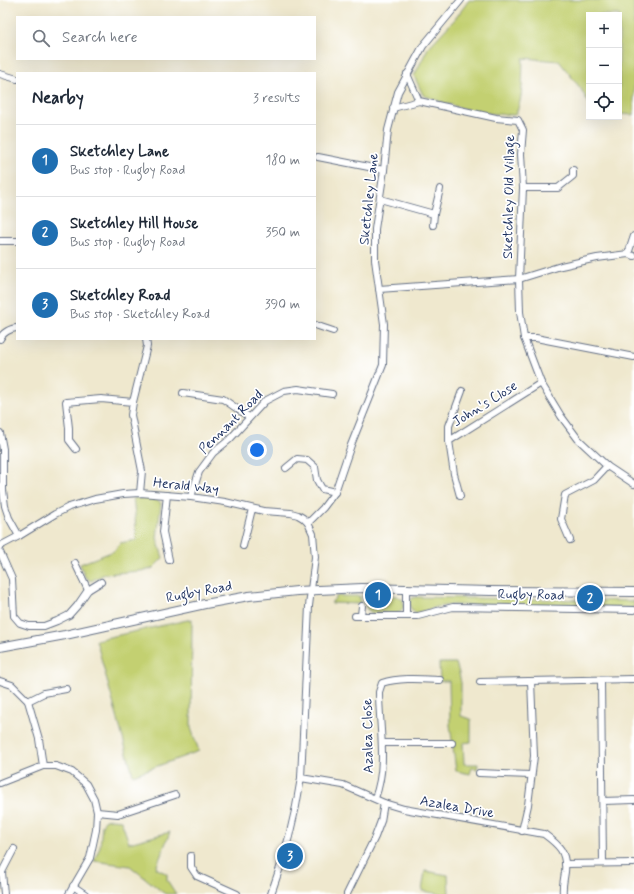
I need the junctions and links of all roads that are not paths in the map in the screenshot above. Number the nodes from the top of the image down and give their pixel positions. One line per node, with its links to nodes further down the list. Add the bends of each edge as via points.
1 (460, 0): 3 (street, Sketchley Lane, via 423,46)
2 (0, 74): 4 (street)
3 (407, 74): 5 (street); 6 (street, Sketchley Lane)
4 (16, 79)
5 (419, 101): 6 (street, Sketchley Old Village); 10 (street, Sketchley Old Village, via 496,118 518,120 523,130)
6 (393, 108): 8 (street, Sketchley Lane)
7 (318, 156): 8 (street)
8 (384, 170): 12 (street, Sketchley Lane)
9 (573, 170): 10 (street, via 573,176 558,188)
10 (522, 188): 19 (street, Sketchley Old Village)
11 (440, 189): 13 (street)
12 (380, 200): 13 (street); 20 (street, Sketchley Lane, via 375,228 375,260)
13 (434, 214): 14 (street)
14 (433, 226)
15 (634, 236): 18 (street)
16 (0, 241): 17 (street)
17 (16, 242)
18 (631, 255): 19 (street, via 597,258)
19 (519, 279): 20 (street); 25 (street, Sketchley Old Village)
20 (379, 289): 41 (street, Sketchley Lane, via 384,324 383,365)
21 (316, 325): 23 (street)
22 (16, 328): 24 (street)
23 (333, 331)
24 (0, 336)
25 (524, 338): 27 (street, via 536,338); 28 (street, Sketchley Old Village)
26 (146, 340): 32 (street, via 147,346)
27 (634, 357)
28 (541, 383): 35 (street, John's Close); 37 (street, Sketchley Old Village, via 578,439)
29 (462, 391): 35 (street, via 449,426)
30 (183, 393): 33 (street, via 223,399)
31 (332, 394): 33 (street, Pennant Road, via 298,389 284,391 265,401)
32 (133, 402): 36 (street, via 102,399 66,402 69,440); 42 (street, via 131,415 142,471)
33 (249, 417): 45 (street, Pennant Road, via 199,472)
34 (0, 433): 39 (street, via 3,449)
35 (449, 441): 44 (street, John's Close)
36 (76, 449)
37 (607, 466): 40 (street, Sketchley Old Village); 49 (street, via 594,480 565,495 561,519)
38 (286, 468): 41 (street, via 297,459 307,460 315,467 322,490)
39 (2, 474): 48 (street, via 5,506)
40 (634, 484)
41 (335, 492): 47 (street, Sketchley Lane)
42 (140, 494): 43 (street, Herald Way); 48 (street, Herald Way, via 108,496 81,502)
43 (167, 495): 45 (street, Herald Way); 53 (street, via 164,532)
44 (460, 496)
45 (191, 497): 46 (street, Herald Way)
46 (252, 509): 47 (street, Herald Way, via 298,515); 51 (street)
47 (308, 523): 58 (street, via 314,549)
48 (19, 536): 50 (street, Herald Way)
49 (570, 540)
50 (0, 546)
51 (243, 546)
52 (0, 552): 57 (street, via 12,579 14,616 20,623 44,626 57,621 69,614)
53 (169, 560)
54 (75, 563): 57 (street)
55 (101, 582): 57 (street)
56 (406, 588): 58 (main road, Rugby Road); 59 (main road, Rugby Road); 62 (street)
57 (88, 590)
58 (311, 590): 63 (main road, Rugby Road, via 249,596 205,604); 79 (street)
59 (634, 592)
60 (362, 606): 62 (street, Rugby Road, via 358,615)
61 (634, 610): 62 (street, Rugby Road, via 453,607 418,616)
62 (406, 616)
63 (0, 647)
64 (492, 675): 71 (street)
65 (634, 679): 67 (street)
66 (440, 680): 74 (street, Azalea Close, via 382,683 379,692)
67 (601, 680): 69 (street); 84 (street)
68 (0, 681): 73 (street, via 12,685)
69 (531, 681): 71 (street); 78 (street, via 534,756)
70 (480, 682): 71 (street)
71 (492, 682)
72 (66, 689): 73 (street, via 44,693)
73 (28, 701): 76 (street, via 39,739)
74 (382, 743): 75 (street); 82 (street, Azalea Close, via 383,769)
75 (452, 743)
76 (43, 766): 80 (street); 86 (street, via 56,766 72,772 86,784)
77 (479, 773): 78 (street)
78 (531, 775): 87 (street)
79 (301, 778): 82 (street, Azalea Drive, via 343,785); 98 (street, via 298,803)
80 (0, 783)
81 (175, 795): 86 (street, via 118,814)
82 (375, 798): 85 (street, Azalea Drive)
83 (634, 800): 84 (street)
84 (603, 801): 90 (street)
85 (384, 803): 87 (street, Azalea Drive, via 404,810); 99 (street, via 375,837)
86 (97, 812): 93 (street, via 90,858)
87 (522, 831): 92 (street, Azalea Drive, via 544,834 558,844 564,855)
88 (14, 849): 94 (street, via 2,872)
89 (191, 856): 97 (street, via 191,867 197,876)
90 (603, 863): 91 (street); 92 (street)
91 (634, 863)
92 (565, 864): 100 (street, Azalea Drive)
93 (73, 886): 95 (street); 96 (street)
94 (4, 894)
95 (68, 894)
96 (85, 894)
97 (237, 894)
98 (271, 894)
99 (347, 894)
100 (563, 894)

